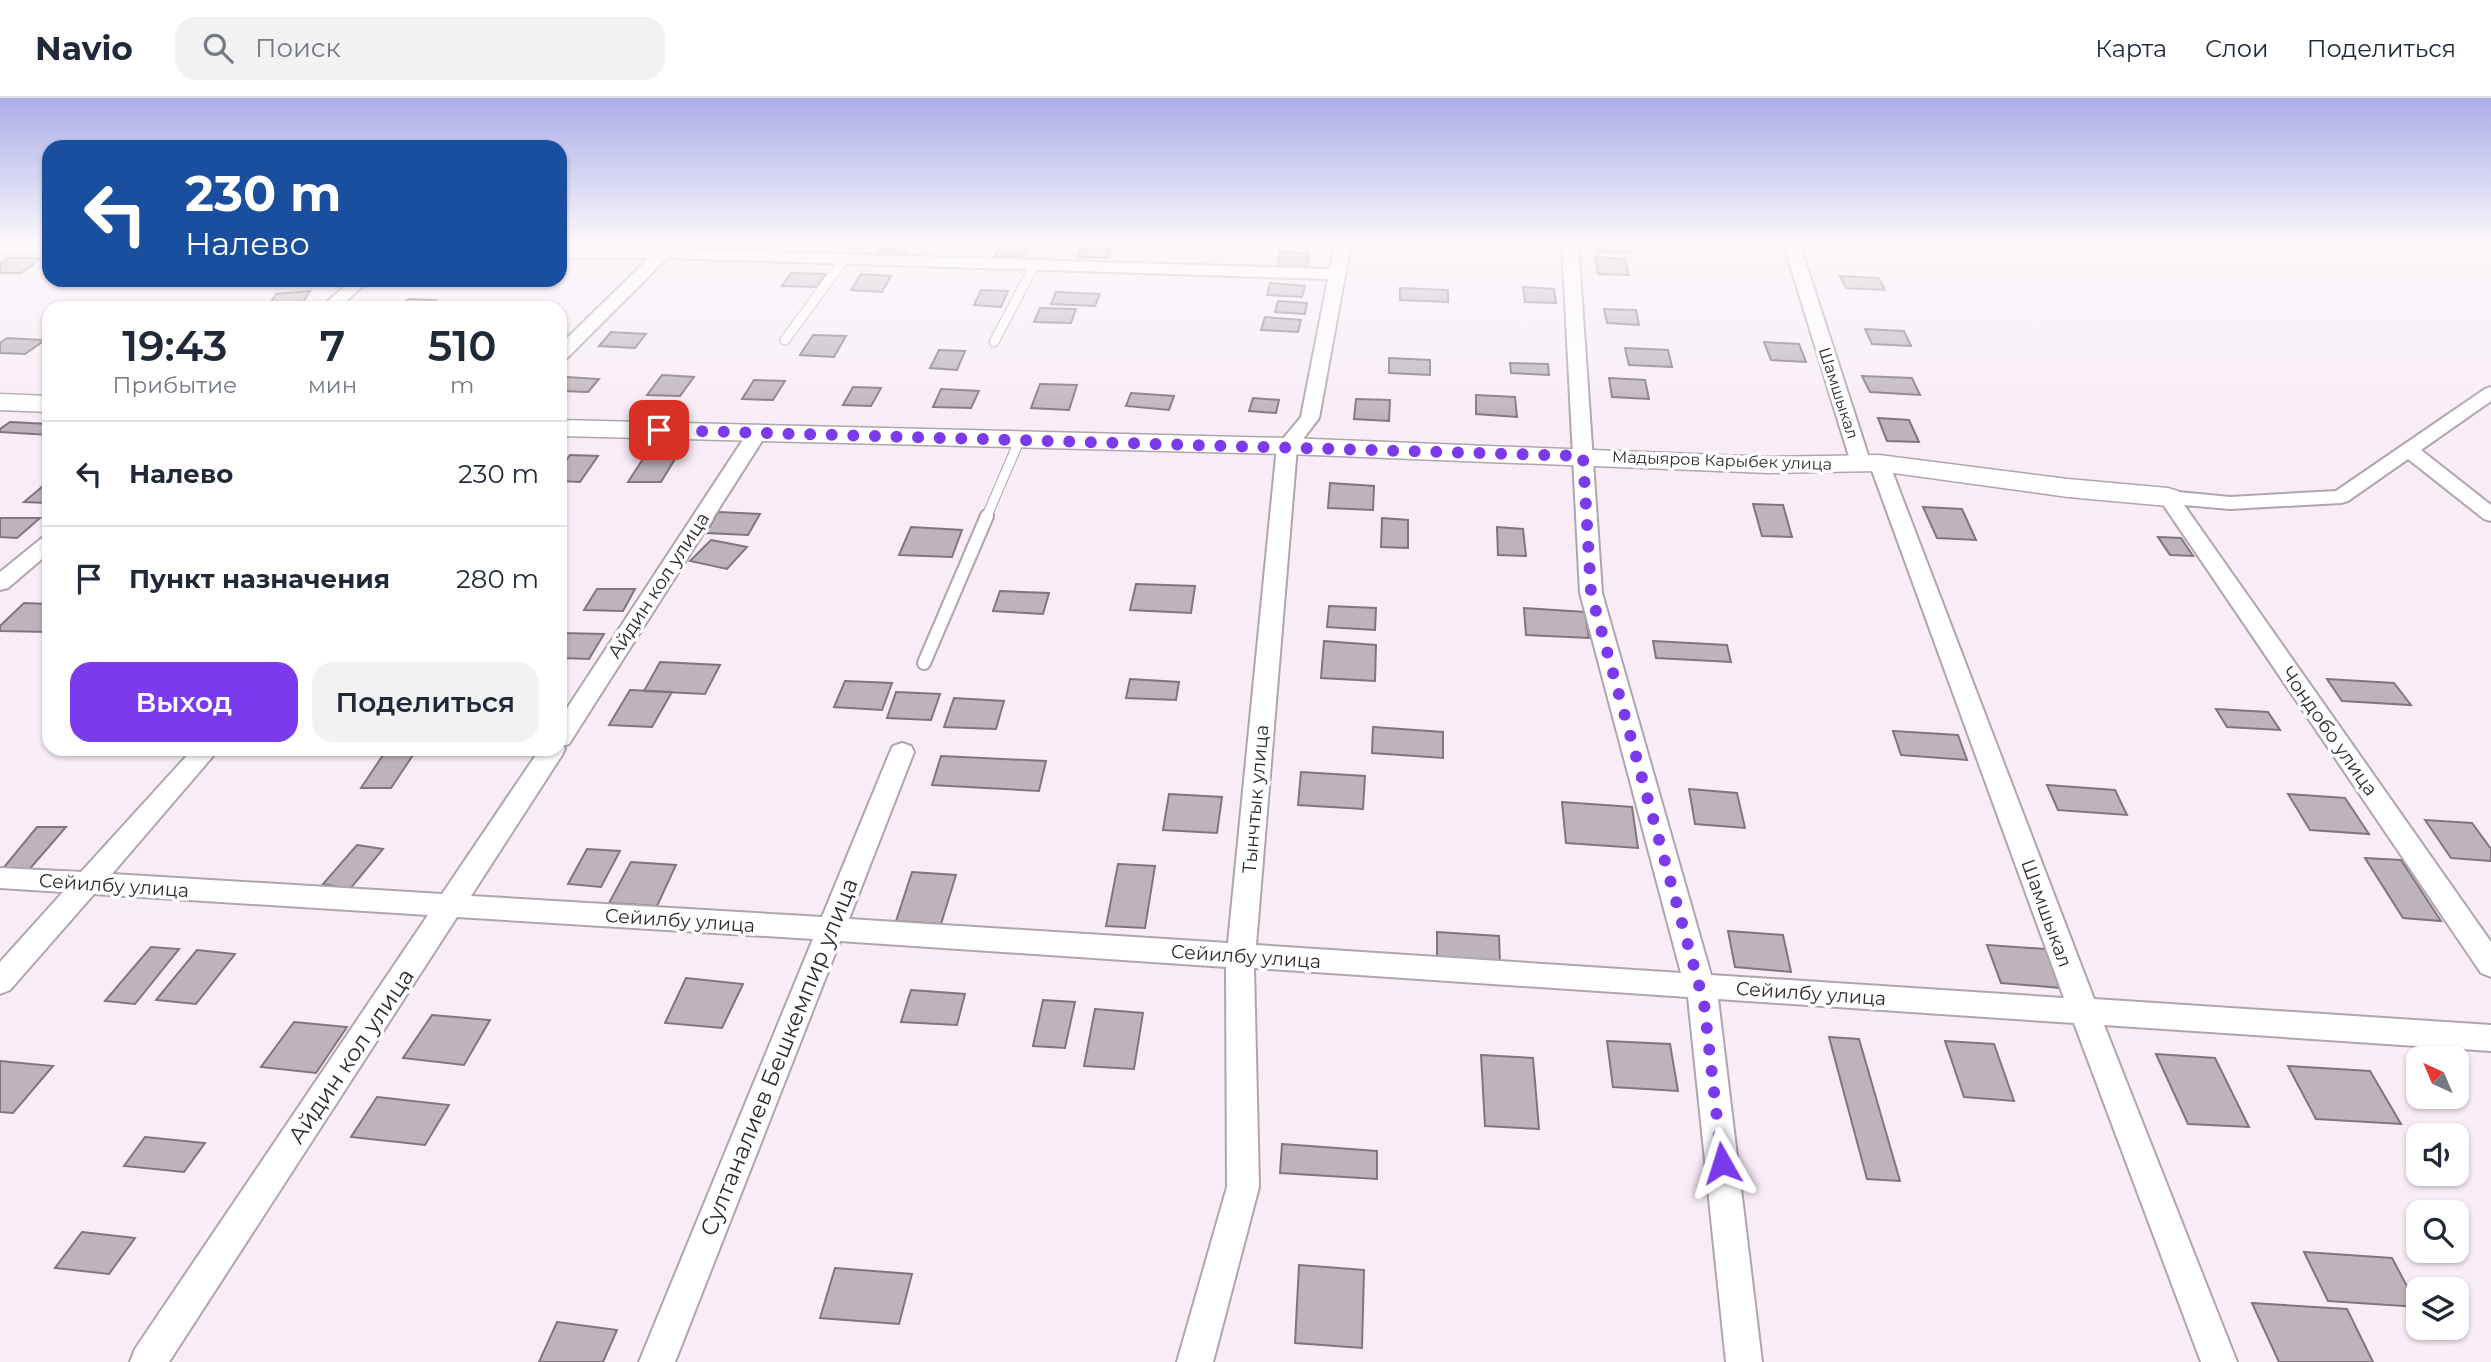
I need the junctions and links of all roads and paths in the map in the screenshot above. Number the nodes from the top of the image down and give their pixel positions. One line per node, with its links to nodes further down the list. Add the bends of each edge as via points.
1 (614, 301): 9 (street)
2 (814, 301): 7 (lane)
3 (1015, 301): 8 (lane)
4 (1333, 301): 16 (street, via 1310,418)
5 (1574, 301): 18 (street)
6 (1812, 301): 19 (street, Шамшыкал)
7 (785, 340)
8 (993, 342)
9 (567, 348)
10 (2491, 393): 17 (street)
11 (0, 401): 12 (street)
12 (42, 404)
13 (567, 428): 14 (street, Мадыяров Карыбек улица)
14 (757, 433): 15 (street, Мадыяров Карыбек улица); 25 (street, Айдин кол улица)
15 (1020, 439): 16 (street, Мадыяров Карыбек улица); 24 (lane)
16 (1287, 446): 18 (street, Мадыяров Карыбек улица); 33 (street, Тынчтык улица)
17 (2408, 450): 20 (street, via 2341,497 2230,503); 21 (street)
18 (1583, 456): 19 (street, Мадыяров Карыбек улица, via 1769,465); 36 (street, via 1591,593)
19 (1870, 463): 20 (street, Мадыяров Карыбек улица); 37 (street, Шамшыкал)
20 (2168, 498): 34 (street, Чондобо улица)
21 (2491, 515)
22 (42, 548): 23 (street)
23 (0, 583)
24 (924, 663)
25 (567, 727)
26 (902, 752): 32 (street, Султаналиев Бешкемпир улица)
27 (201, 756): 30 (street)
28 (548, 756): 31 (street, Айдин кол улица)
29 (0, 878): 30 (street, Сейилбу улица)
30 (90, 884): 31 (street, Сейилбу улица); 35 (street)
31 (452, 906): 32 (street, Сейилбу улица); 39 (street, Айдин кол улица)
32 (831, 929): 33 (street, Сейилбу улица); 40 (street, Султаналиев Бешкемпир улица)
33 (1241, 956): 36 (street, Сейилбу улица); 41 (street, Тынчтык улица, via 1243,1187)
34 (2491, 965)
35 (0, 982)
36 (1699, 986): 37 (street, Сейилбу улица); 42 (street)
37 (2084, 1011): 38 (street, Сейилбу улица); 43 (street, Шамшыкал)
38 (2491, 1038)
39 (148, 1362)
40 (657, 1362)
41 (1195, 1362)
42 (1744, 1362)
43 (2219, 1362)

